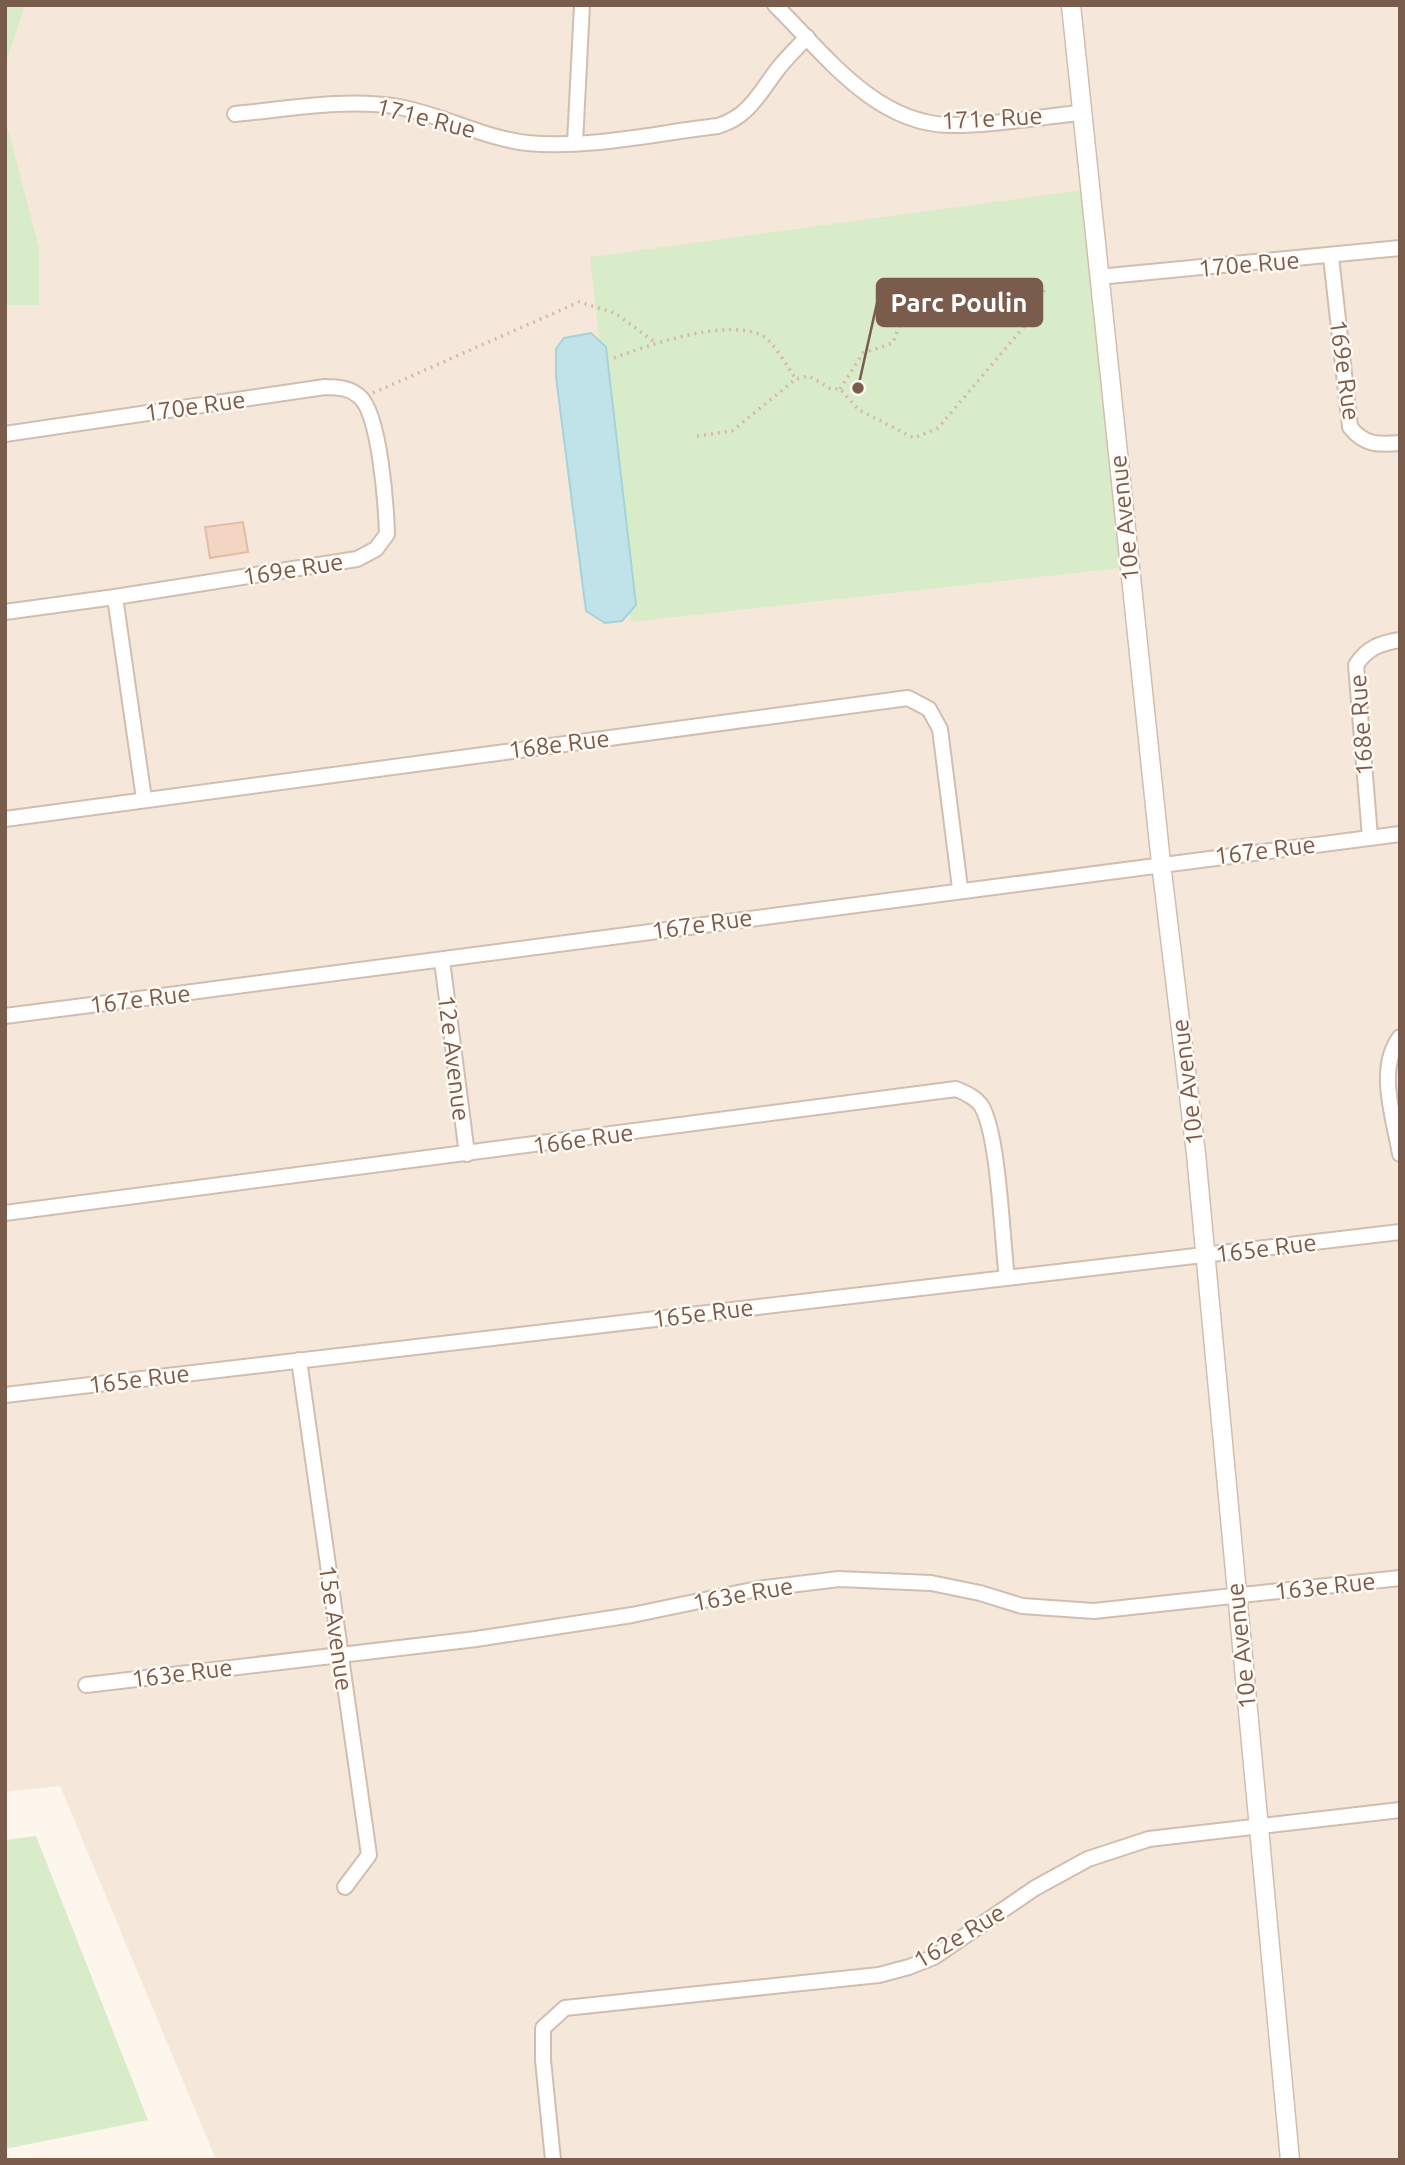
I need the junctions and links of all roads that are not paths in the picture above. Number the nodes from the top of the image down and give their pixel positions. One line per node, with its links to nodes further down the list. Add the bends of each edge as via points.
1 (582, 5): 7 (street)
2 (775, 5): 4 (street, 171e Rue)
3 (1070, 5): 5 (street, 10e Avenue)
4 (807, 37): 5 (street, 171e Rue, via 864,93 915,118 946,125); 7 (street, 171e Rue, via 734,121 718,127)
5 (1080, 113): 10 (street, 10e Avenue)
6 (235, 114): 7 (street, 171e Rue, via 367,103 400,108 499,138)
7 (575, 143)
8 (1400, 248): 9 (street, 170e Rue)
9 (1331, 257): 10 (street, 170e Rue); 13 (street, 169e Rue, via 1350,428 1371,444)
10 (1098, 277): 21 (street, 10e Avenue)
11 (361, 398): 12 (street, 170e Rue, via 346,388 325,387); 14 (street, 169e Rue, via 372,417 387,534 376,549 357,559)
12 (5, 433)
13 (1400, 443)
14 (115, 597): 15 (street, 169e Rue); 17 (street)
15 (5, 612)
16 (1400, 640): 20 (street, 168e Rue, via 1376,645 1363,653 1356,665)
17 (144, 799): 18 (street, 168e Rue); 22 (street, 168e Rue, via 908,698 929,709 940,729)
18 (5, 819)
19 (1400, 834): 20 (street, 167e Rue)
20 (1370, 837): 21 (street, 167e Rue)
21 (1161, 863): 22 (street, 167e Rue); 30 (street, 10e Avenue)
22 (960, 888): 23 (street, 167e Rue)
23 (442, 961): 24 (street, 167e Rue); 26 (street, 12e Avenue)
24 (5, 1016)
25 (1400, 1037): 27 (street, via 1389,1059 1387,1079)
26 (467, 1154): 28 (street, 166e Rue); 31 (street, 166e Rue, via 956,1089 981,1106 991,1130)
27 (1400, 1154)
28 (5, 1213)
29 (1400, 1232): 30 (street, 165e Rue)
30 (1204, 1255): 31 (street, 165e Rue); 35 (street, 10e Avenue)
31 (1007, 1278): 32 (street, 165e Rue)
32 (299, 1360): 33 (street, 165e Rue); 36 (street, 15e Avenue)
33 (5, 1395)
34 (1400, 1578): 35 (street, 163e Rue)
35 (1236, 1594): 36 (street, 163e Rue, via 1094,1611 1022,1606 931,1583 839,1579 757,1589 632,1615 476,1639); 39 (street, 10e Avenue)
36 (339, 1653): 37 (street, 163e Rue); 40 (street, 15e Avenue, via 369,1855)
37 (86, 1685)
38 (1400, 1810): 39 (street, 162e Rue)
39 (1259, 1827): 41 (street, 162e Rue, via 1149,1839 1088,1859 1035,1888 934,1957 894,1971 565,2008 543,2028); 42 (street, 10e Avenue)
40 (345, 1887)
41 (553, 2160)
42 (1290, 2160)

